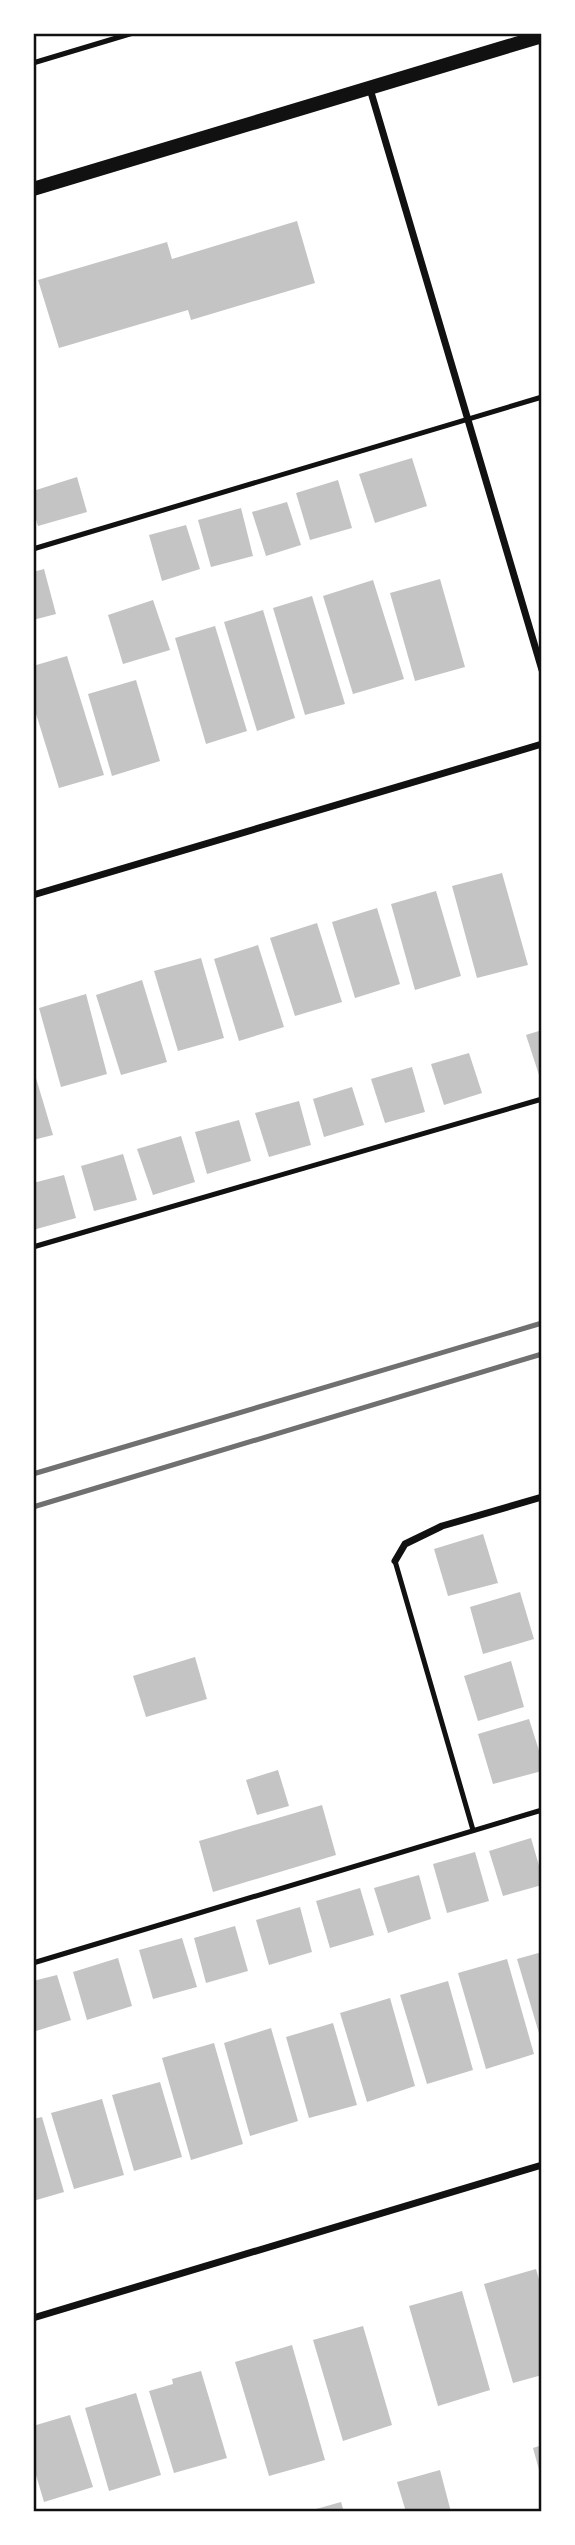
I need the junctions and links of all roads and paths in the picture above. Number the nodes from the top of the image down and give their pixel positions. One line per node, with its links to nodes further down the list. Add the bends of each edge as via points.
1 (133, 33): 3 (lane)
2 (542, 36): 4 (main road)
3 (33, 63)
4 (369, 88): 5 (main road); 7 (street)
5 (33, 189)
6 (542, 397): 7 (lane)
7 (468, 419): 8 (lane); 9 (street)
8 (33, 549)
9 (542, 670)
10 (542, 744): 11 (street)
11 (33, 895)
12 (542, 1099): 13 (lane)
13 (33, 1247)
14 (542, 1497): 15 (street, via 442,1526 405,1544)
15 (395, 1561): 17 (lane)
16 (542, 1810): 17 (lane)
17 (473, 1830): 18 (lane)
18 (33, 1962)
19 (542, 2165): 20 (street)
20 (33, 2318)

